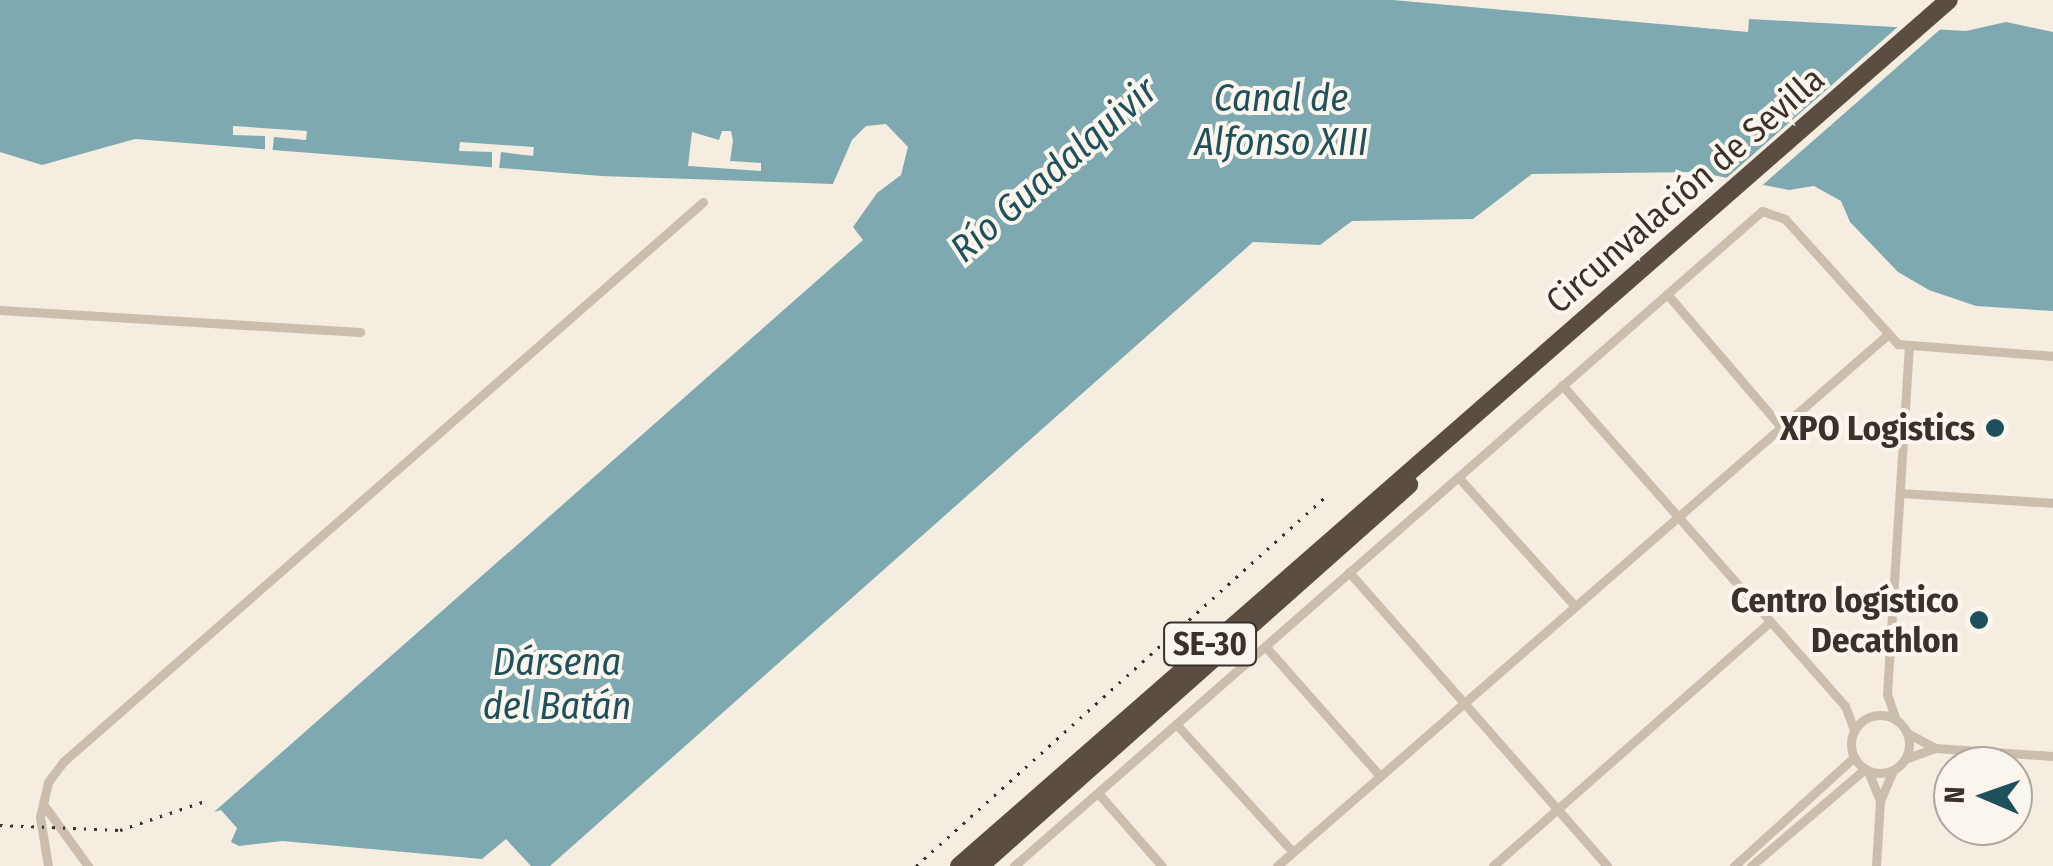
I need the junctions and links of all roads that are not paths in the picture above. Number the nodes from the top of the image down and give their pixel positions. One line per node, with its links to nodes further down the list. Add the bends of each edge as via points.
1 (1949, 0): 11 (highway, Circunvalación de Sevilla / SE-30)
2 (704, 202): 37 (street, via 64,761 48,782)
3 (1667, 294): 6 (street, via 1762,211 1776,213); 9 (street); 10 (street)
4 (0, 310): 5 (street)
5 (360, 332)
6 (1886, 336): 7 (street); 10 (street)
7 (1909, 346): 8 (street); 13 (street)
8 (2053, 356)
9 (1562, 385): 12 (street); 15 (street)
10 (1781, 427): 15 (street)
11 (1464, 428): 42 (highway, Circunvalación de Sevilla / SE-30); 43 (highway, Circunvalación de Sevilla / SE-30, via 1454,444)
12 (1458, 477): 16 (street); 17 (street)
13 (1900, 493): 14 (street); 20 (street)
14 (2053, 503)
15 (1679, 518): 17 (street); 18 (street)
16 (1349, 572): 19 (street); 21 (street)
17 (1575, 606): 21 (street)
18 (1770, 622): 22 (street); 38 (street)
19 (1265, 646): 25 (street); 34 (street)
20 (1887, 694): 23 (street); 24 (street)
21 (1463, 704): 34 (street); 38 (street)
22 (1845, 706): 23 (street); 26 (street)
23 (1872, 716): 24 (street); 26 (street)
24 (1896, 720): 27 (street)
25 (1176, 724): 35 (street); 39 (street)
26 (1854, 730): 30 (street)
27 (1906, 732): 28 (street); 31 (street)
28 (1933, 747)
29 (1933, 749): 31 (street)
30 (1854, 757): 32 (street); 49 (street)
31 (1904, 759): 33 (street)
32 (1867, 770): 33 (street); 36 (street); 50 (street)
33 (1893, 770): 36 (street)
34 (1380, 776): 39 (street)
35 (1098, 792): 44 (street); 45 (street)
36 (1880, 802): 51 (street)
37 (43, 804): 40 (street); 41 (street)
38 (1557, 810): 47 (street); 48 (street)
39 (1293, 852): 46 (street)
40 (48, 866)
41 (88, 866)
42 (958, 866)
43 (980, 866)
44 (1014, 866)
45 (1162, 866)
46 (1277, 866)
47 (1492, 866)
48 (1607, 866)
49 (1734, 866)
50 (1752, 866)
51 (1876, 866)

